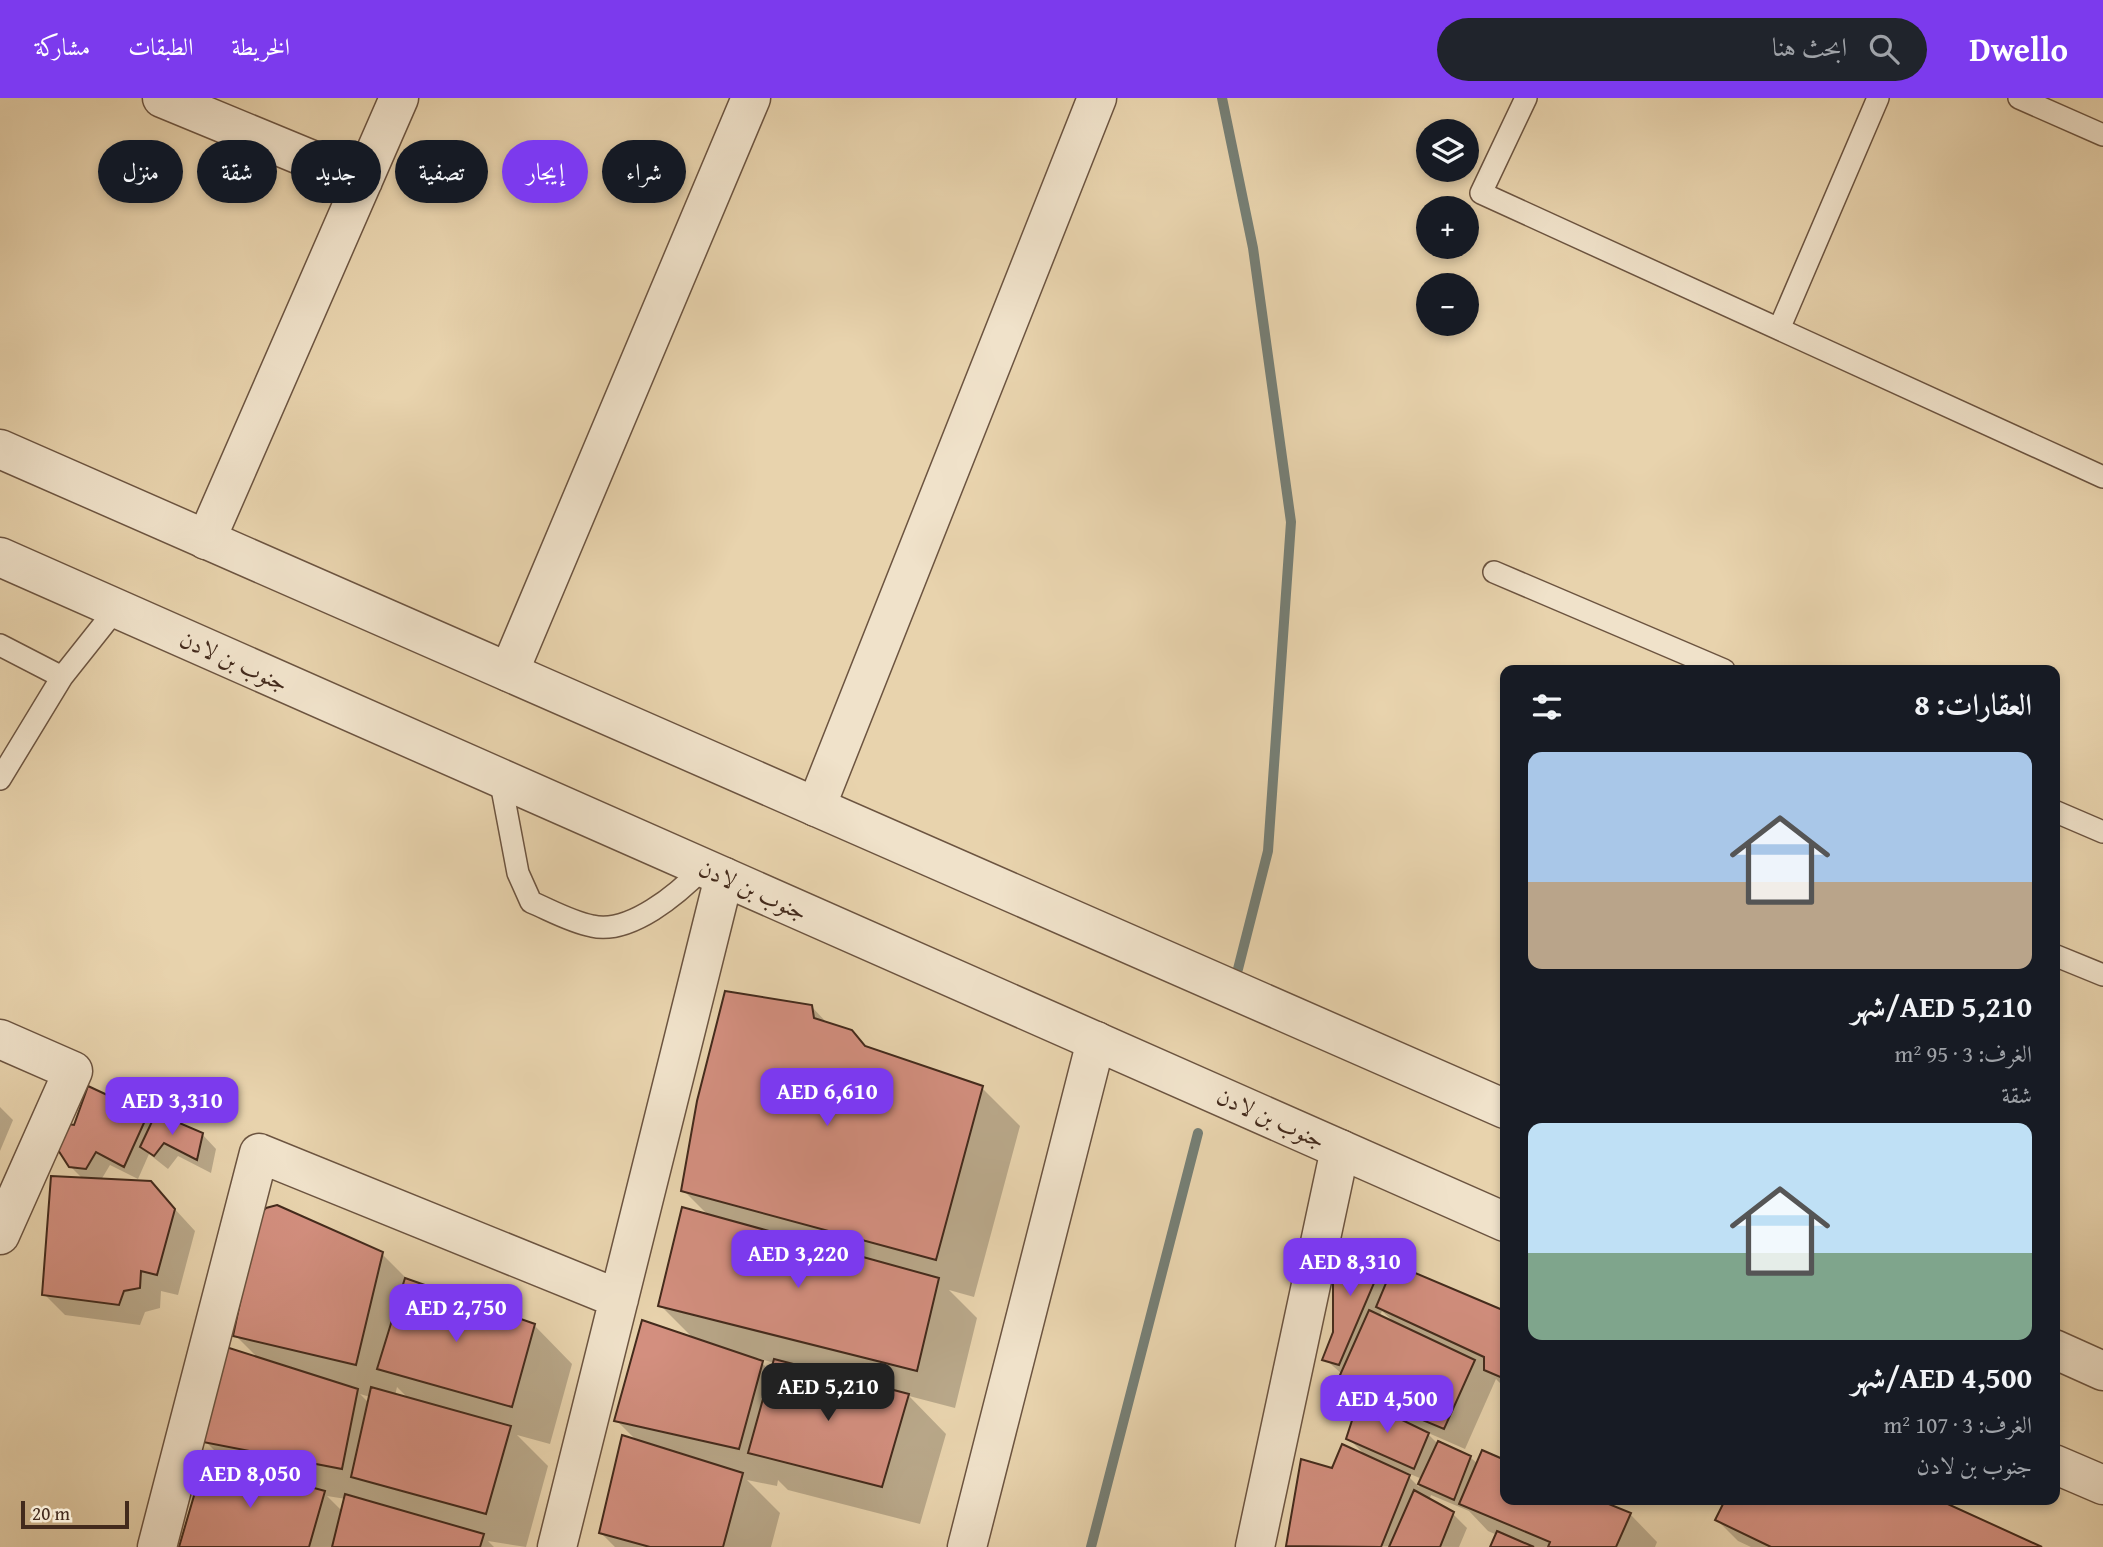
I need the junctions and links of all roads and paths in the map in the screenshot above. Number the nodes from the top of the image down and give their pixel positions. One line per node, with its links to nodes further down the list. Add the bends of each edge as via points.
1 (162, 98): 10 (street)
2 (399, 98): 9 (street)
3 (751, 98): 21 (street)
4 (1097, 98): 25 (street)
5 (1525, 98): 12 (lane, via 1481,193)
6 (1878, 98): 12 (lane)
7 (2020, 98): 8 (lane)
8 (2103, 135)
9 (381, 140)
10 (291, 151)
11 (353, 203): 15 (street)
12 (1779, 329): 14 (lane)
13 (0, 449): 15 (street)
14 (2103, 477)
15 (206, 540): 21 (street)
16 (0, 558): 18 (street, جنوب بن لادن)
17 (1494, 572): 20 (lane)
18 (116, 609): 22 (lane); 23 (street, جنوب بن لادن)
19 (0, 645): 22 (lane)
20 (1712, 665)
21 (509, 673): 25 (street)
22 (62, 677): 24 (lane)
23 (500, 778): 28 (street, جنوب بن لادن); 28 (lane, via 518,873 531,902 593,927 628,923)
24 (0, 779)
25 (816, 807): 33 (street)
26 (2060, 814): 27 (lane)
27 (2103, 832)
28 (714, 872): 32 (street, جنوب بن لادن); 37 (street)
29 (2060, 957): 30 (lane)
30 (2103, 975)
31 (0, 1039): 36 (street, via 73,1071)
32 (1096, 1041): 34 (street, جنوب بن لادن); 44 (street)
33 (1500, 1107)
34 (1340, 1149): 35 (street, جنوب بن لادن); 45 (street)
35 (1500, 1220)
36 (0, 1236)
37 (619, 1299): 42 (street, via 259,1153); 43 (street)
38 (2060, 1352): 39 (street)
39 (2103, 1371)
40 (2060, 1467): 41 (street)
41 (2103, 1485)
42 (157, 1547)
43 (557, 1547)
44 (967, 1547)
45 (1255, 1547)

